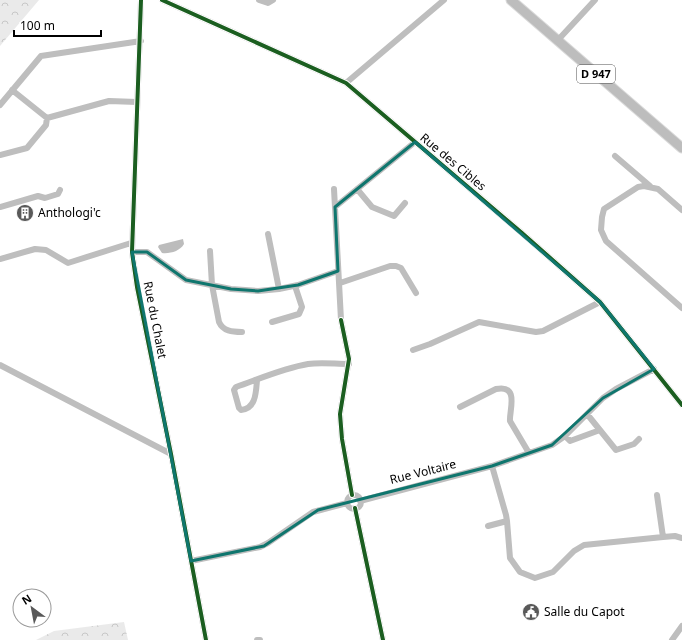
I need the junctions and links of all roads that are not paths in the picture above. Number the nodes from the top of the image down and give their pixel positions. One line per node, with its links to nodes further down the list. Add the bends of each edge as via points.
1 (141, 0): 9 (street, Rue du Chalet)
2 (162, 0): 10 (street, Rue des Cibles)
3 (259, 0): 4 (street, via 268,3)
4 (273, 0)
5 (444, 0): 10 (street)
6 (511, 0): 8 (main road, D 947)
7 (595, 0): 8 (street)
8 (558, 40): 16 (main road, D 947)
9 (141, 41): 11 (street, via 41,56); 12 (street, Rue du Chalet)
10 (346, 83): 15 (street, Rue des Cibles)
11 (12, 90): 13 (street); 14 (street)
12 (137, 102): 14 (street, via 108,101); 28 (street, Rue du Chalet)
13 (0, 105)
14 (47, 118): 17 (street, via 46,125 27,148)
15 (415, 142): 21 (street); 38 (street, Rue des Cibles)
16 (682, 148)
17 (0, 155)
18 (615, 156): 19 (street)
19 (650, 186): 26 (street, via 658,189); 39 (street, via 632,190 604,209 601,230 606,241)
20 (334, 189): 25 (street)
21 (357, 189): 23 (street, via 372,207 394,216); 25 (street)
22 (60, 190): 24 (street, via 58,194 45,198 38,196)
23 (405, 203)
24 (0, 207)
25 (335, 207): 32 (street)
26 (682, 210)
27 (268, 234): 36 (street)
28 (131, 243): 30 (street, Rue du Chalet); 31 (street, via 68,263 46,250 35,249)
29 (210, 251): 34 (street)
30 (132, 252): 34 (street, via 147,252 186,280); 54 (street, Rue du Chalet)
31 (0, 260)
32 (338, 270): 33 (street); 35 (street)
33 (340, 283): 37 (street, via 396,266 402,268); 43 (street, via 341,320)
34 (212, 285): 36 (street, via 258,292); 41 (street, via 221,326 230,332)
35 (295, 286): 36 (street); 40 (street, via 302,310 299,314)
36 (279, 289)
37 (416, 292)
38 (600, 302): 42 (street, via 543,331 479,322); 45 (street, Rue des Cibles)
39 (682, 308)
40 (272, 322)
41 (242, 332)
42 (413, 350)
43 (349, 364): 46 (street, via 307,364); 56 (street, via 340,414)
44 (0, 365): 54 (street)
45 (654, 369): 47 (street, Rue des Cibles); 49 (street, Rue Voltaire, via 616,389)
46 (257, 380): 46 (street, via 252,404 241,410 234,390)
47 (682, 405)
48 (460, 407): 53 (street, via 496,389 507,390 512,400 510,421)
49 (587, 414): 50 (street); 51 (street, Rue Voltaire)
50 (600, 430): 51 (street, via 570,440); 52 (street, via 616,450 634,444)
51 (565, 436): 53 (street, Rue Voltaire, via 552,445)
52 (639, 439)
53 (529, 453): 55 (street, Rue Voltaire)
54 (171, 454): 65 (street, Rue du Chalet)
55 (492, 466): 58 (street, Rue Voltaire); 61 (street)
56 (352, 495): 58 (street, via 358,496); 59 (street, via 348,498)
57 (657, 495): 63 (street)
58 (360, 501): 60 (street, via 359,506)
59 (347, 504): 60 (street); 65 (street, via 313,512 260,547)
60 (355, 508): 70 (street)
61 (507, 521): 62 (street); 63 (street, via 510,558 520,572 535,578 553,572 574,551 584,545)
62 (488, 526)
63 (663, 537): 64 (street)
64 (682, 538)
65 (191, 561): 67 (street, Rue du Chalet)
66 (682, 626): 71 (street)
67 (206, 640)
68 (257, 640): 69 (street)
69 (260, 640)
70 (383, 640)
71 (672, 640)

